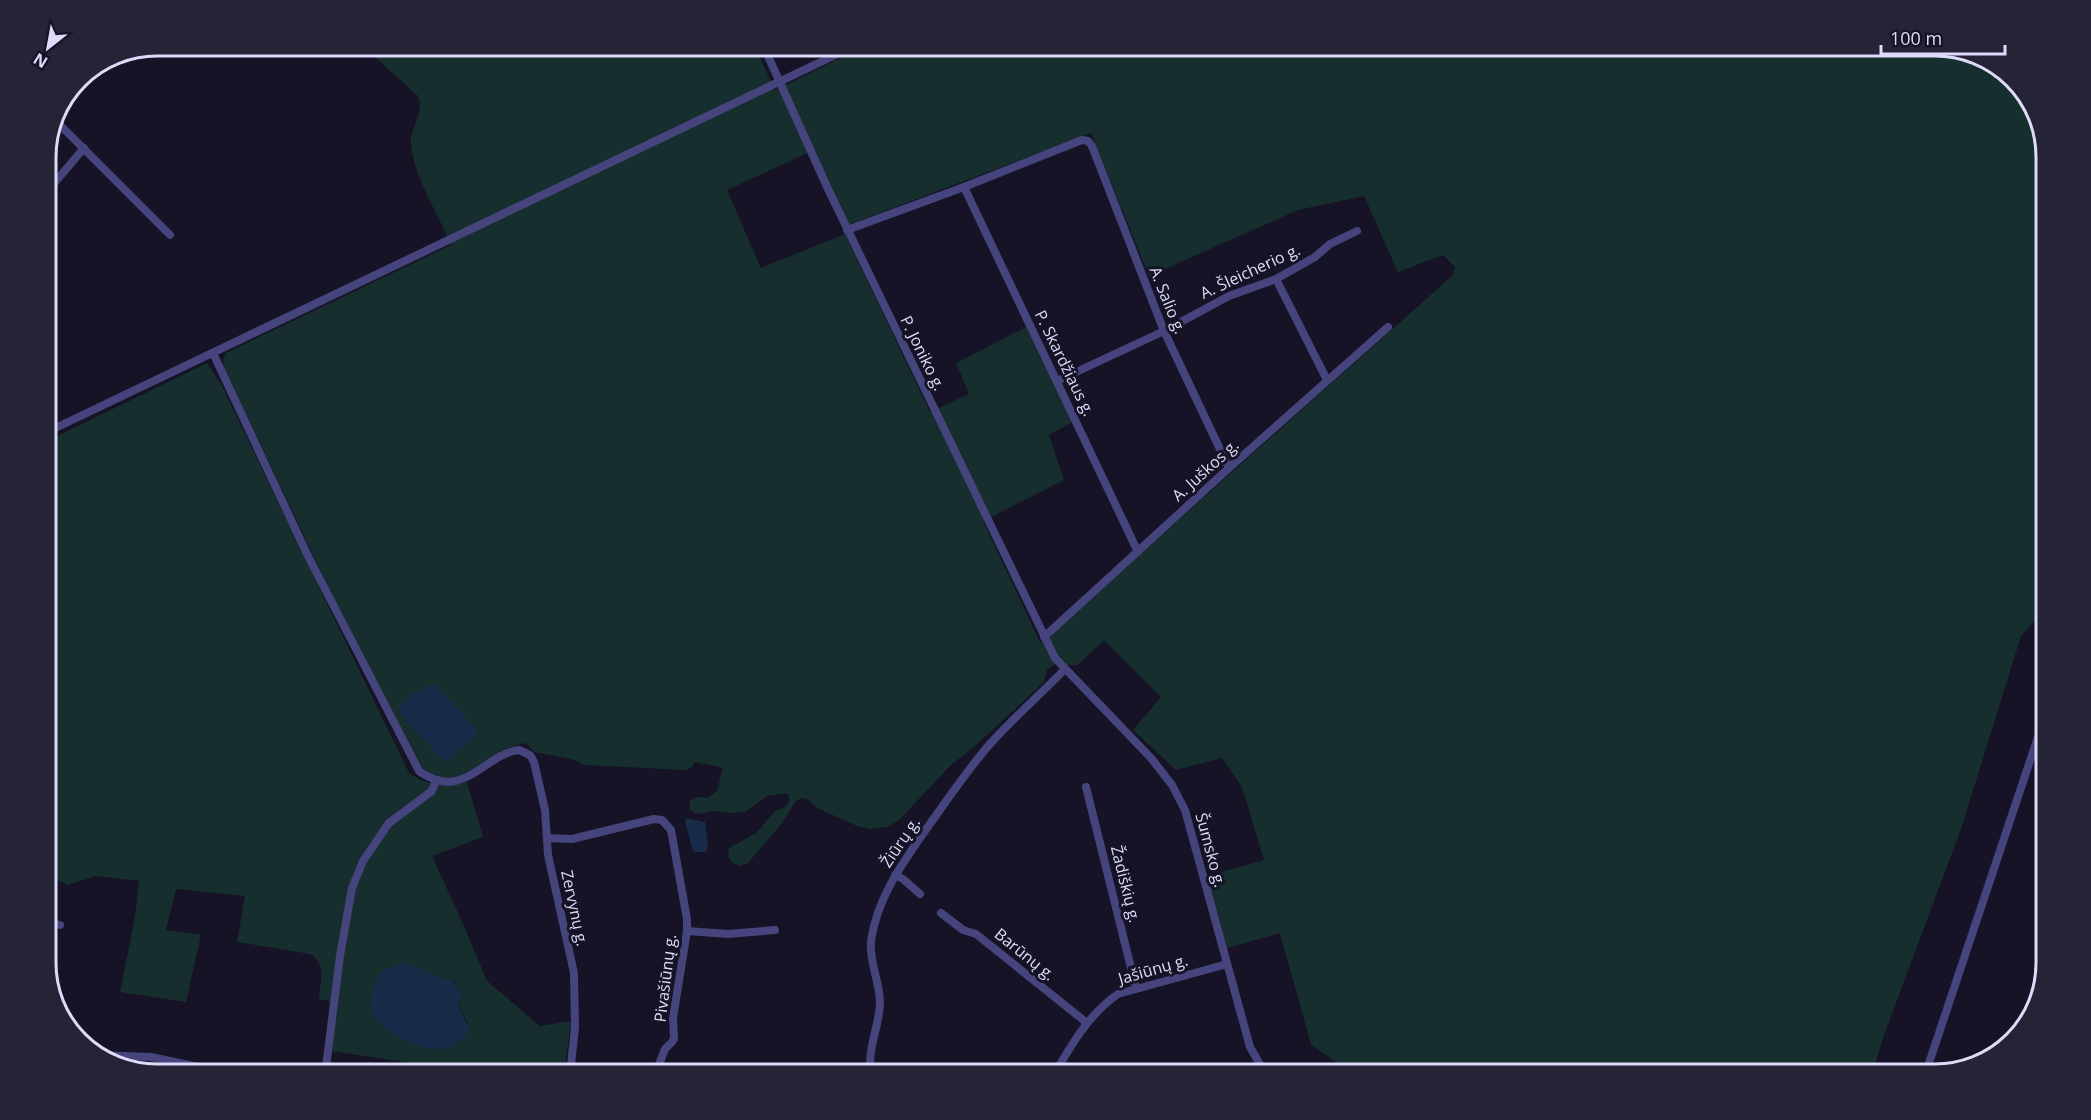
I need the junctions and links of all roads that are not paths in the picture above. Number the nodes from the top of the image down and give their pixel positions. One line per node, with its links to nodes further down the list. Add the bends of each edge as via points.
1 (767, 56): 3 (street, P. Joniko g.)
2 (833, 56): 3 (street)
3 (778, 82): 8 (street, P. Joniko g.); 14 (street)
4 (61, 126): 5 (street)
5 (84, 148): 6 (street); 10 (street)
6 (56, 181)
7 (964, 187): 8 (street); 13 (street, A. Salio g., via 1082,140 1088,141); 16 (street, P. Skardžiaus g.)
8 (847, 230): 20 (street, P. Joniko g.)
9 (1357, 231): 11 (street, A. Šleicherio g., via 1330,243 1315,257)
10 (170, 235)
11 (1276, 279): 13 (street, A. Šleicherio g., via 1229,296); 15 (street)
12 (1388, 327): 15 (street, A. Juškos g.)
13 (1164, 331): 16 (street, A. Šleicherio g.); 18 (street, A. Salio g.)
14 (213, 352): 17 (street); 23 (street, via 308,556 413,764)
15 (1327, 380): 18 (street, A. Juškos g.)
16 (1057, 381): 19 (street, P. Skardžiaus g.)
17 (56, 428)
18 (1229, 468): 19 (street, A. Juškos g.)
19 (1138, 552): 20 (street, A. Juškos g.)
20 (1044, 637): 21 (street, P. Joniko g.)
21 (1064, 670): 26 (street, Žiūrų g., via 992,742); 33 (street, Šumsko g., via 1151,758 1176,792 1185,810)
22 (2036, 744): 44 (street)
23 (436, 780): 25 (street, Zervynų g., via 468,777 512,751 525,751 534,762 538,777); 38 (street, via 432,791 389,823 363,861 352,888)
24 (1086, 787): 34 (street, Žadiškių g.)
25 (547, 838): 32 (street, Pivašiūnų g., via 572,839 662,820 671,830); 39 (street, Zervynų g., via 574,973)
26 (895, 875): 27 (street); 41 (street, Žiūrų g., via 877,918 870,951 880,996)
27 (920, 894)
28 (941, 913): 35 (street, Barūnų g., via 963,930 976,934)
29 (56, 924): 30 (street)
30 (60, 925)
31 (775, 930): 32 (street, via 728,934)
32 (687, 931): 40 (street, Pivašiūnų g., via 673,1018 674,1039 664,1049)
33 (1227, 964): 34 (street, Jašiūnų g.); 43 (street, Šumsko g., via 1251,1047)
34 (1136, 988): 35 (street, Jašiūnų g., via 1118,994)
35 (1087, 1023): 42 (street, Jašiūnų g.)
36 (118, 1056): 37 (street, via 151,1057)
37 (184, 1064)
38 (326, 1064)
39 (571, 1064)
40 (659, 1064)
41 (871, 1064)
42 (1061, 1064)
43 (1260, 1064)
44 (1929, 1064)

